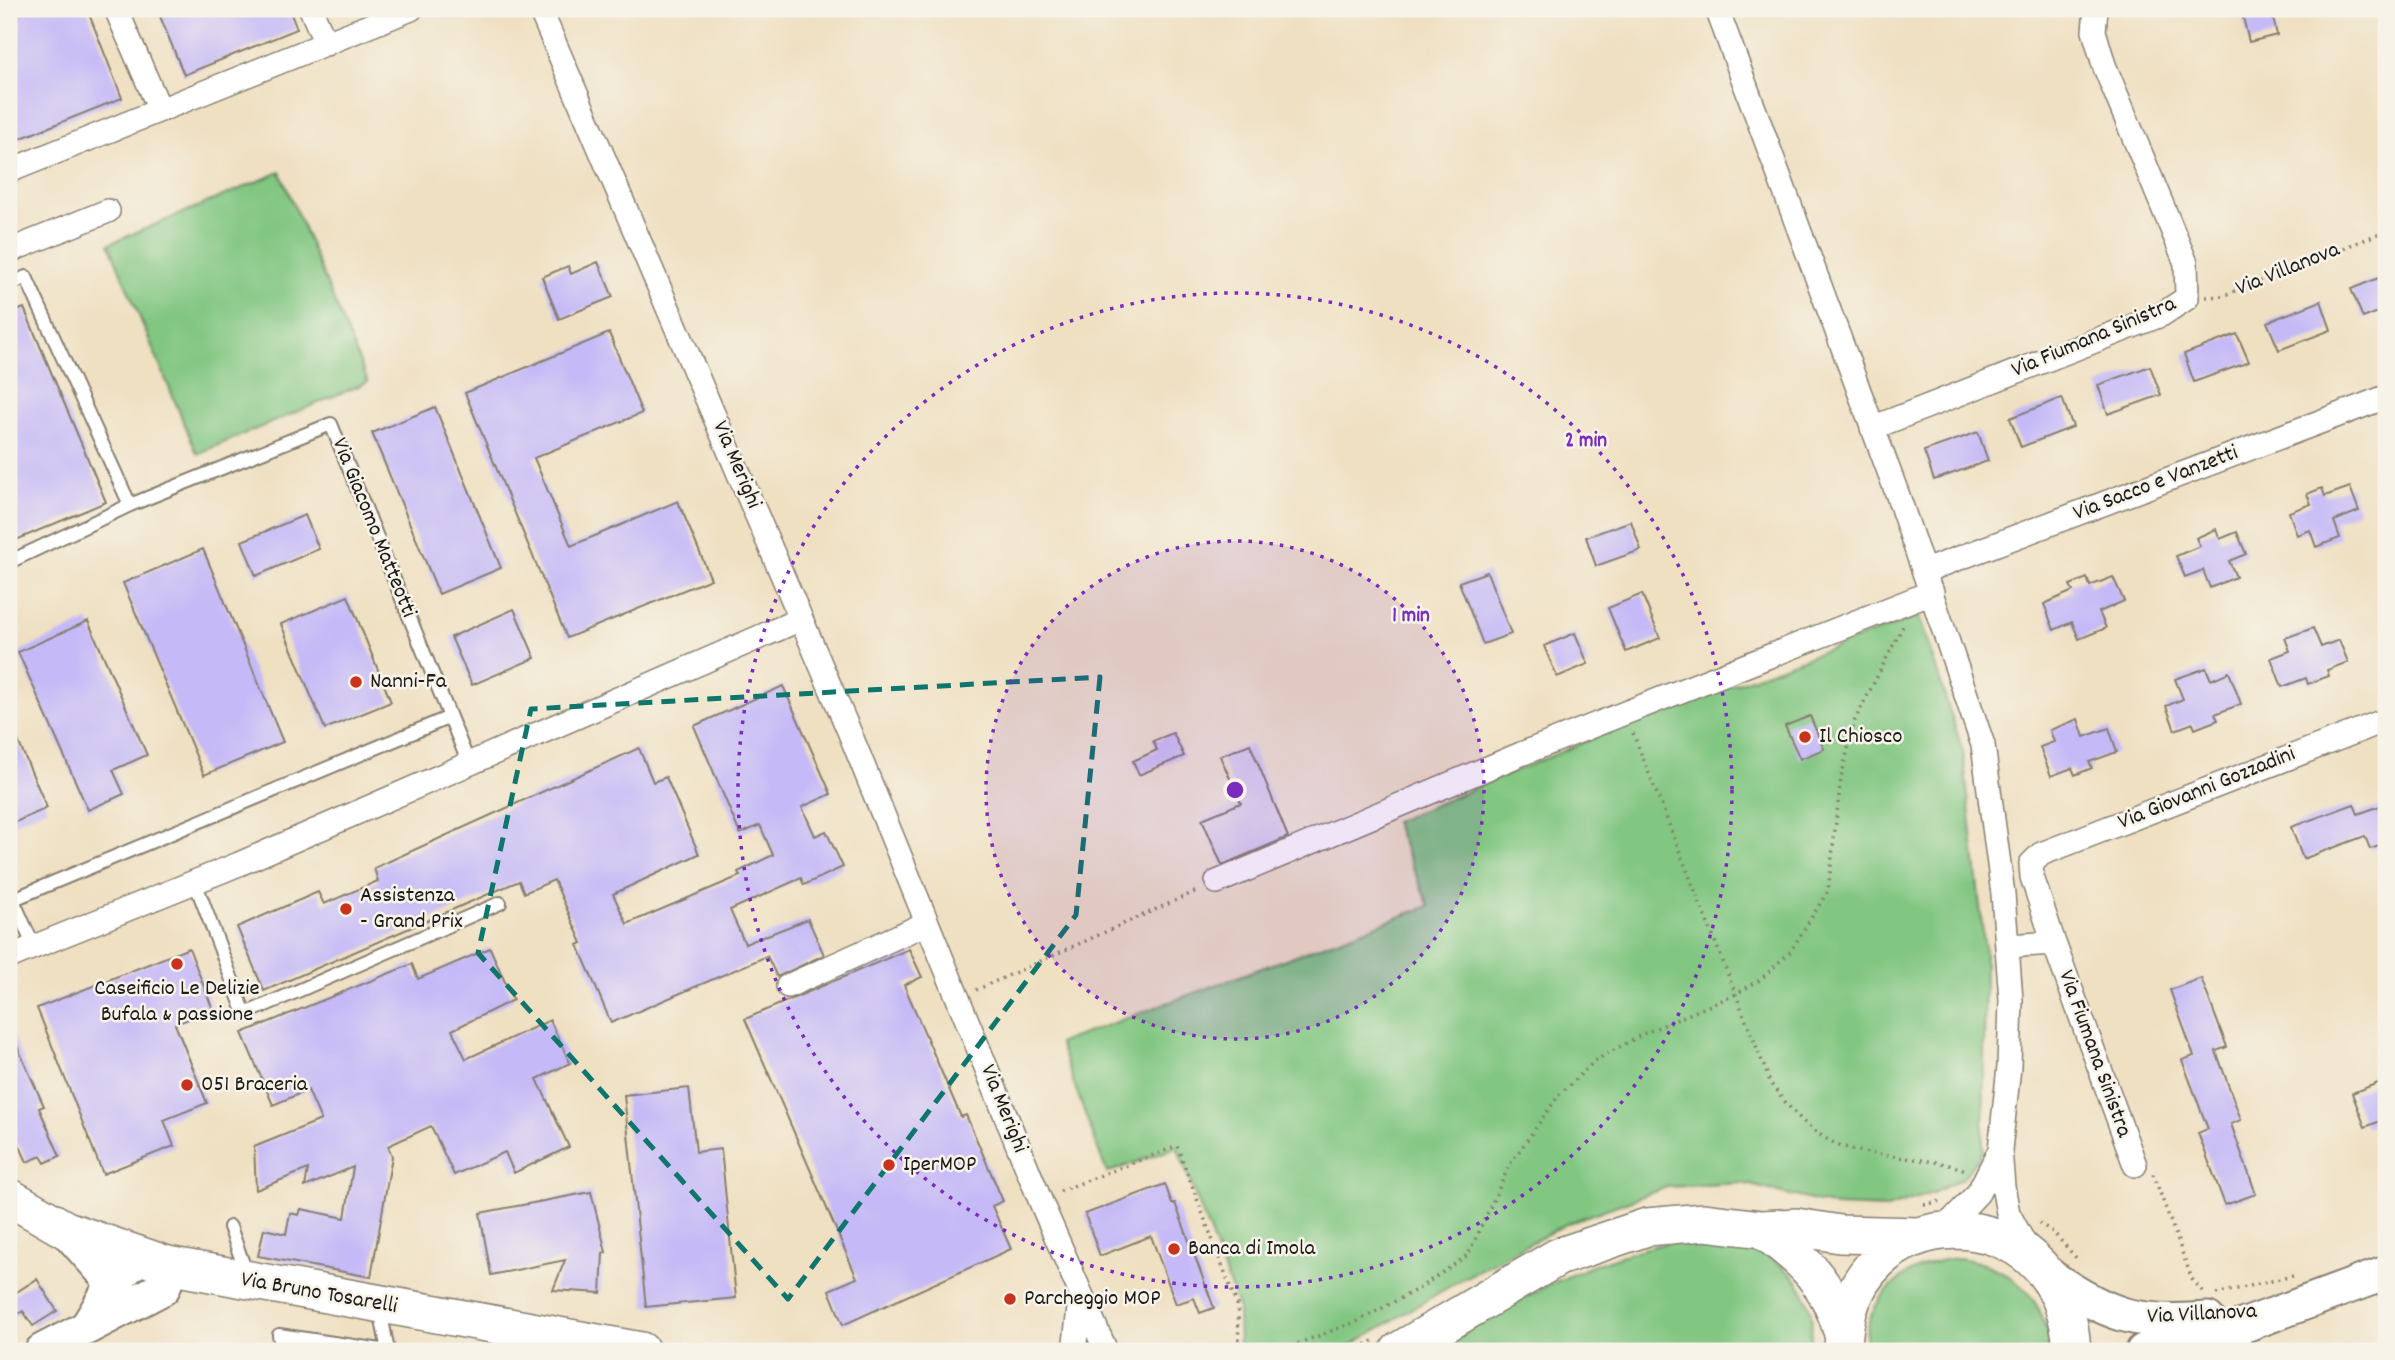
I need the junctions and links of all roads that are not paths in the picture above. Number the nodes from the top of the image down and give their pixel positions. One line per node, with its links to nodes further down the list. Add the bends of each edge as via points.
1 (116, 9): 8 (street)
2 (311, 9): 7 (street)
3 (411, 9): 7 (street)
4 (540, 9): 18 (street, Via Merighi)
5 (1717, 9): 14 (street)
6 (2096, 9): 14 (street, Via Fiumana Sinistra, via 2094,31 2104,65 2186,263 2187,298 2161,314)
7 (326, 44): 8 (street)
8 (160, 110): 9 (street)
9 (9, 172)
10 (108, 211): 11 (street)
11 (9, 251)
12 (9, 285): 15 (lane, via 26,277)
13 (2386, 397): 17 (street, Via Sacco e Vanzetti)
14 (1872, 428): 17 (street)
15 (130, 505): 16 (lane); 19 (lane, Via Giacomo Matteotti, via 331,424)
16 (9, 562)
17 (1928, 581): 24 (street, Via Sacco e Vanzetti, via 1910,600 1625,712); 29 (street, via 1983,745)
18 (802, 619): 21 (street); 27 (street, Via Merighi)
19 (450, 717): 21 (lane, Via Giacomo Matteotti); 25 (lane)
20 (2386, 720): 22 (street, Via Giovanni Gozzadini, via 2041,854)
21 (469, 764): 23 (street)
22 (2031, 864): 28 (street, Via Fiumana Sinistra)
23 (195, 882): 26 (lane, via 245,1014); 30 (street)
24 (1217, 882)
25 (11, 900): 30 (lane)
26 (500, 903)
27 (928, 923): 32 (street); 45 (street, Via Merighi)
28 (2054, 943): 29 (street, Via Fiumana Sinistra); 34 (street, Via Fiumana Sinistra)
29 (2007, 946): 33 (street, via 2009,1067)
30 (34, 947): 31 (street)
31 (9, 957)
32 (788, 986)
33 (2000, 1150): 39 (street, via 1978,1193); 41 (street, via 2008,1213)
34 (2133, 1161)
35 (9, 1197): 38 (main road, Via Bruno Tosarelli)
36 (230, 1227): 44 (lane)
37 (1762, 1229): 39 (main road); 50 (main road, via 1811,1268 1838,1314); 56 (main road, via 1671,1223 1619,1234 1558,1257)
38 (66, 1230): 40 (main road, Via Bruno Tosarelli); 43 (main road)
39 (1932, 1233): 41 (main road, via 1975,1231 1995,1237); 50 (main road, via 1882,1257 1867,1273 1855,1292)
40 (156, 1262): 43 (main road, via 122,1269); 44 (main road, Via Bruno Tosarelli); 48 (main road, via 163,1288)
41 (2041, 1266): 47 (main road, Via Villanova, via 2085,1300 2138,1320 2163,1322); 57 (main road, via 2063,1300)
42 (2386, 1273): 47 (main road, Via Villanova)
43 (112, 1282): 48 (main road)
44 (249, 1282): 46 (main road, Via Bruno Tosarelli)
45 (1080, 1294): 54 (street); 55 (street, Via Merighi)
46 (379, 1306): 49 (main road, Via Bruno Tosarelli); 52 (lane, via 388,1351 279,1335)
47 (2280, 1311): 58 (main road, Via Villanova, via 2207,1339)
48 (88, 1325): 51 (main road)
49 (500, 1339): 53 (main road, Via Bruno Tosarelli)
50 (1843, 1343)
51 (42, 1351)
52 (282, 1351)
53 (636, 1351)
54 (1073, 1351)
55 (1106, 1351)
56 (1399, 1351)
57 (2072, 1351)
58 (2143, 1351)

